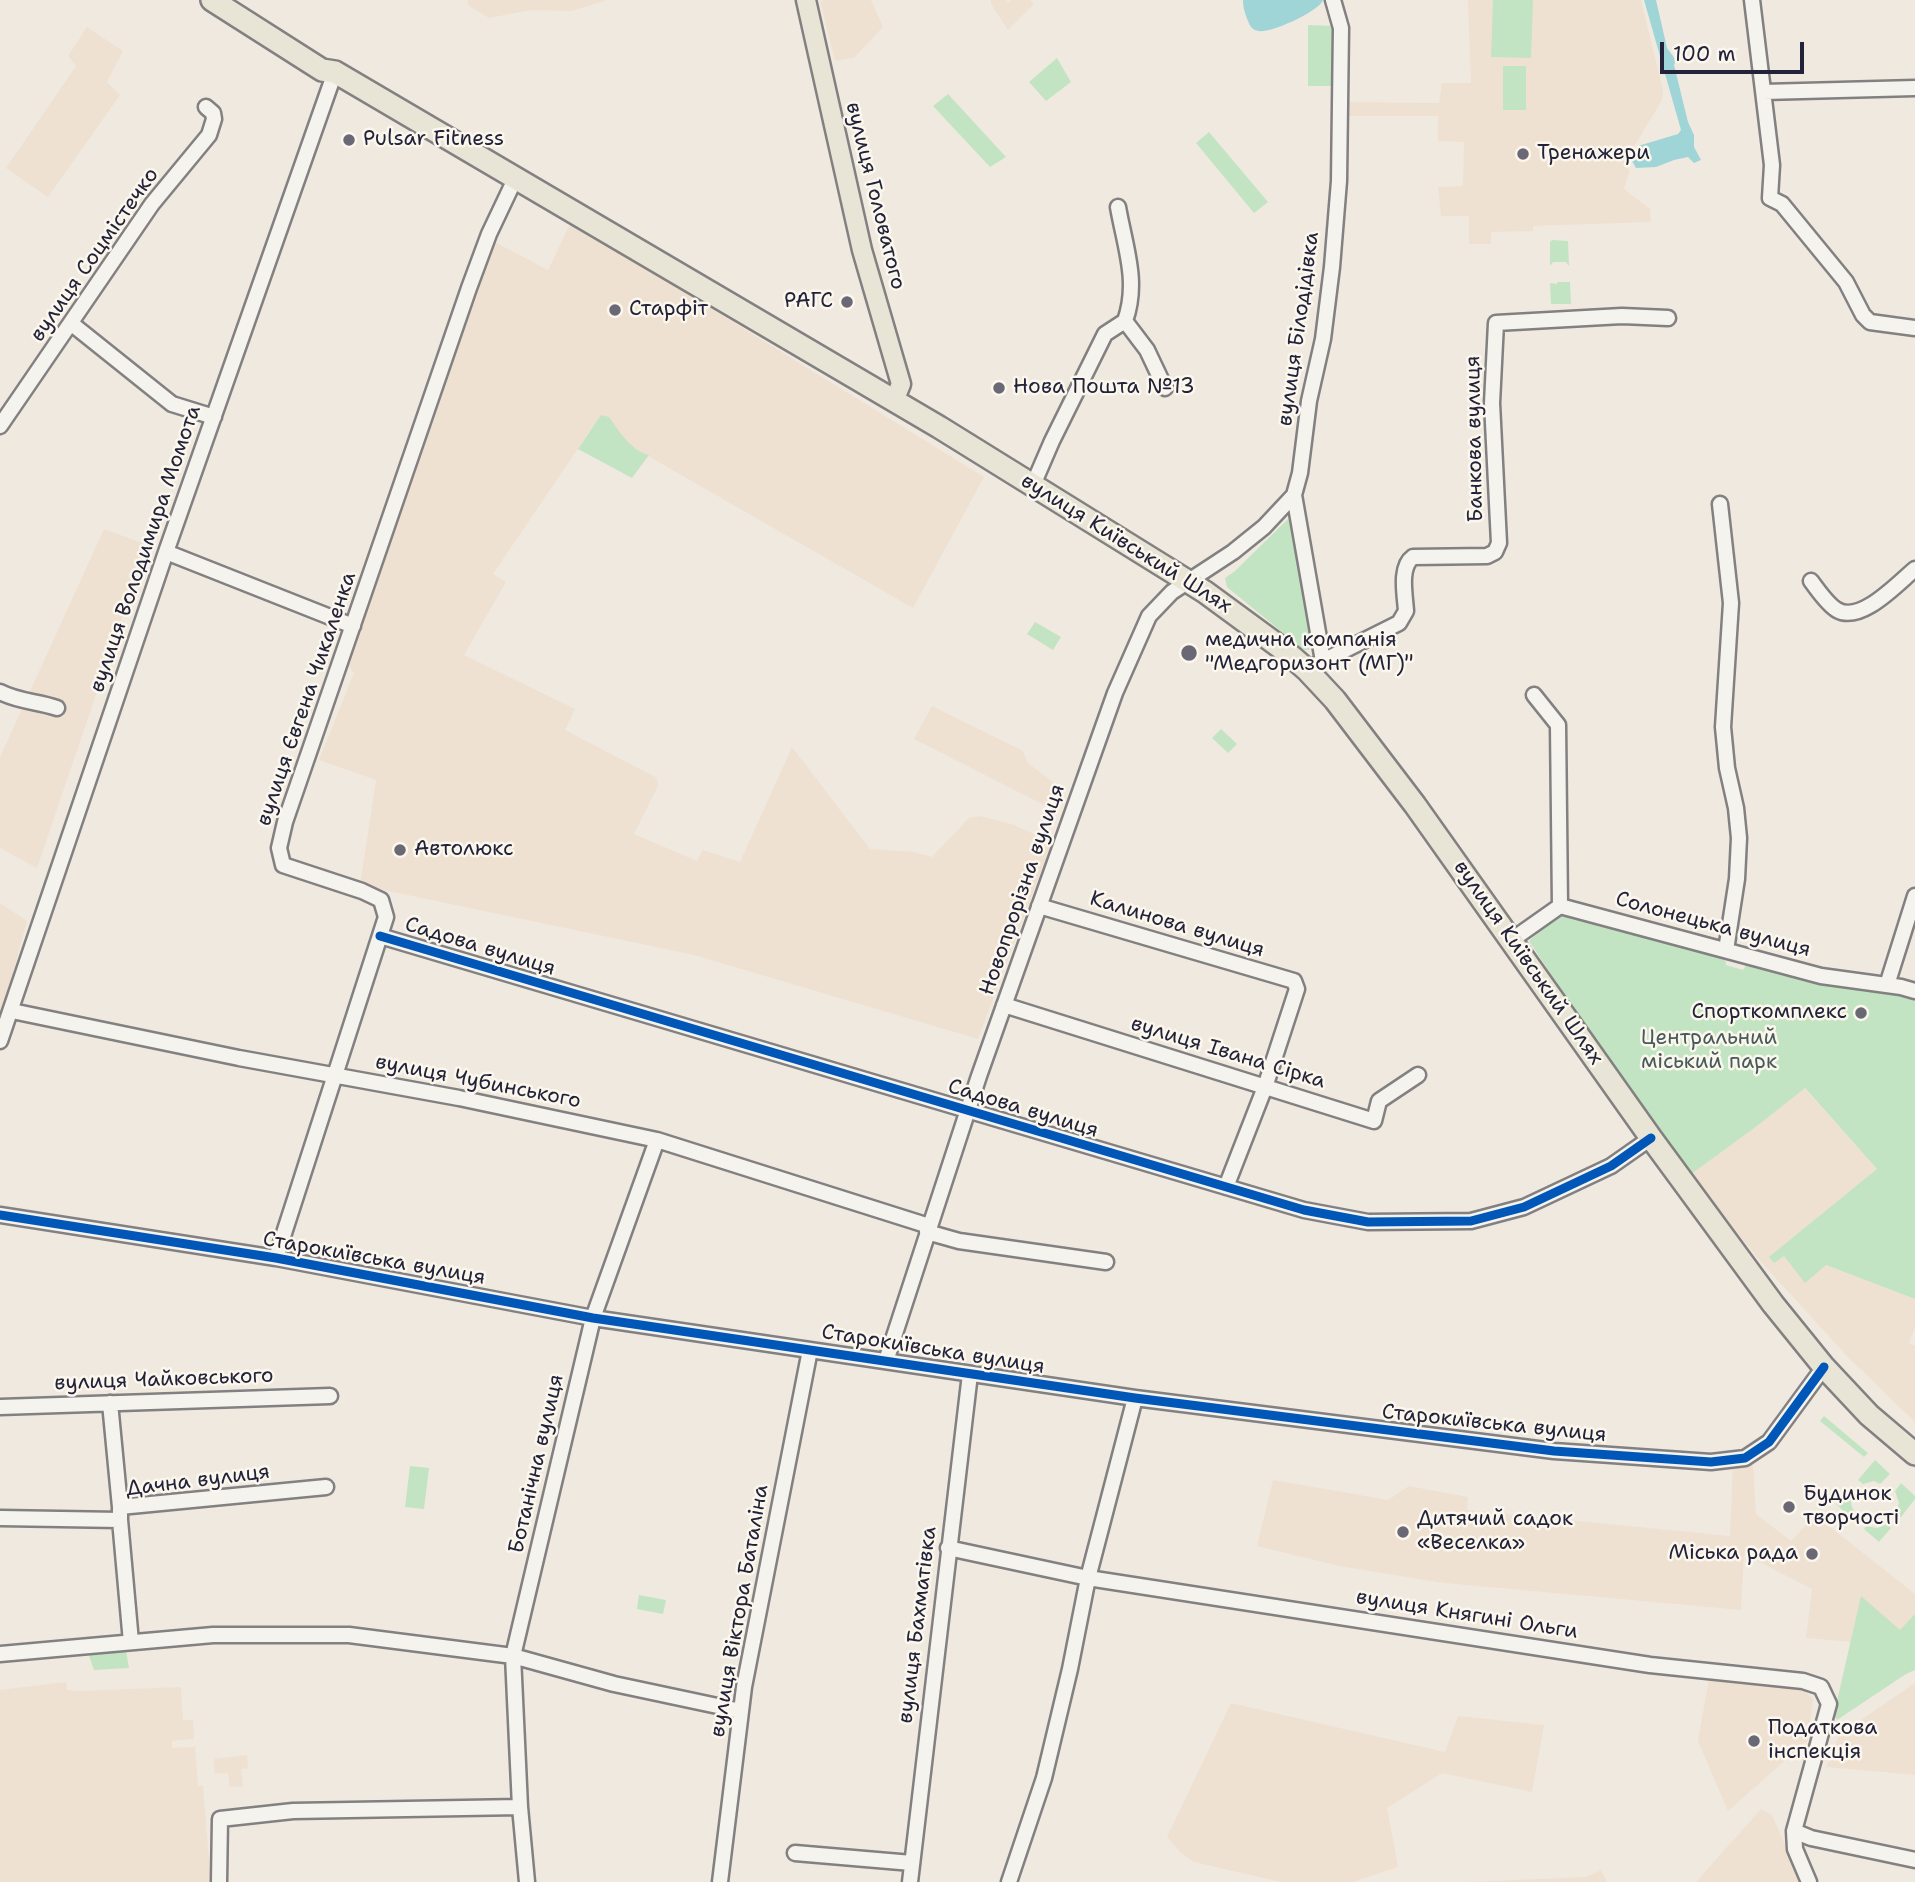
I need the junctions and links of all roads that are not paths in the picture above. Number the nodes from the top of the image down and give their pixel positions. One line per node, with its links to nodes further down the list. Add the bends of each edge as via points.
1 (212, 0): 6 (highway, вулиця Київський Шлях, via 322,70)
2 (226, 0): 6 (highway, вулиця Київський Шлях, via 328,60)
3 (1333, 0): 21 (street, вулиця Білодідівка, via 1341,29 1341,155 1323,339)
4 (1752, 0): 8 (street)
5 (810, 1): 17 (main road, вулиця Головатого, via 862,250 901,384)
6 (335, 72): 10 (highway, вулиця Київський Шлях); 18 (street, вулиця Володимира Момота)
7 (1915, 88): 8 (street)
8 (1764, 92): 15 (street, via 1772,165 1770,198 1782,204 1846,282 1870,322)
9 (206, 107): 14 (street, вулиця Соцмістечко, via 214,118 209,135 152,204)
10 (516, 177): 17 (highway, вулиця Київський Шлях); 27 (street, вулиця Євгена Чикаленка, via 469,288)
11 (1118, 206): 13 (street, via 1133,284)
12 (1668, 318): 28 (street, Банкова вулиця, via 1496,323 1492,403 1499,543 1495,552 1487,556 1413,557 1404,569 1404,618)
13 (1125, 321): 16 (street, via 1147,350); 20 (street, via 1105,334)
14 (72, 324): 18 (street, via 172,404); 19 (street, вулиця Соцмістечко)
15 (1915, 328)
16 (1165, 388)
17 (894, 401): 20 (highway, вулиця Київський Шлях)
18 (215, 417): 23 (street, вулиця Володимира Момота)
19 (0, 426)
20 (1033, 485): 25 (highway, вулиця Київський Шлях)
21 (1294, 495): 25 (street, Новопрорізна вулиця, via 1264,527); 28 (street, вулиця Білодідівка)
22 (1720, 504): 37 (street, via 1731,603 1723,727 1739,838)
23 (166, 552): 27 (street); 41 (street, вулиця Володимира Момота)
24 (1915, 569): 26 (street, via 1876,602 1848,613 1836,609)
25 (1188, 581): 28 (highway, вулиця Київський Шлях); 33 (street, Новопрорізна вулиця, via 1149,616 1115,693)
26 (1811, 581)
27 (353, 626): 35 (street, вулиця Євгена Чикаленка, via 279,848 283,865 381,900 386,916)
28 (1315, 666): 36 (highway, вулиця Київський Шлях, via 1335,700)
29 (0, 692): 31 (street, via 15,700)
30 (1534, 695): 34 (street, via 1558,725)
31 (57, 708)
32 (1915, 896): 38 (street)
33 (1040, 906): 40 (street, Новопрорізна вулиця); 45 (street, Калинова вулиця, via 1294,981 1297,989)
34 (1560, 906): 36 (street, via 1516,937); 37 (street, Солонецька вулиця)
35 (380, 936): 44 (street, вулиця Євгена Чикаленка); 46 (street, Садова вулиця)
36 (1509, 937): 47 (highway, вулиця Київський Шлях)
37 (1726, 950): 38 (street, Солонецька вулиця, via 1821,976)
38 (1886, 985): 39 (street, Солонецька вулиця)
39 (1915, 991)
40 (1004, 1005): 45 (street, вулиця Івана Сірка); 46 (street, Новопрорізна вулиця)
41 (12, 1011): 42 (street, вулиця Володимира Момота); 44 (street, вулиця Чубинського)
42 (0, 1041)
43 (1418, 1075): 45 (street, вулиця Івана Сірка, via 1379,1101 1374,1121)
44 (334, 1076): 48 (street, вулиця Чубинського); 52 (street, вулиця Євгена Чикаленка)
45 (1265, 1087): 49 (street)
46 (968, 1110): 49 (street, Садова вулиця); 51 (street, Новопрорізна вулиця)
47 (1651, 1138): 49 (street, Садова вулиця, via 1611,1167 1536,1202 1471,1221 1368,1222 1304,1210); 57 (highway, вулиця Київський Шлях)
48 (657, 1140): 51 (street, вулиця Чубинського); 54 (street, Ботанічна вулиця)
49 (1226, 1187)
50 (0, 1215): 52 (street, Старокиївська вулиця)
51 (928, 1229): 53 (street, via 959,1241); 56 (street, Новопрорізна вулиця)
52 (276, 1258): 54 (street, Старокиївська вулиця)
53 (1106, 1262)
54 (593, 1318): 55 (street, Старокиївська вулиця); 71 (street, Ботанічна вулиця)
55 (810, 1350): 56 (street, Старокиївська вулиця); 72 (street, вулиця Віктора Баталіна)
56 (886, 1362): 58 (street, Старокиївська вулиця)
57 (1824, 1367): 60 (street, Старокиївська вулиця, via 1769,1442 1745,1458 1712,1462 1554,1451); 63 (highway, вулиця Київський Шлях, via 1869,1415)
58 (970, 1374): 60 (street, Старокиївська вулиця); 67 (street, вулиця Бахматівка)
59 (330, 1396): 61 (street, вулиця Чайковського)
60 (1135, 1398): 68 (street)
61 (110, 1403): 62 (street, вулиця Чайковського); 65 (street)
62 (0, 1407)
63 (1915, 1454)
64 (326, 1487): 65 (street, Дачна вулиця)
65 (120, 1514): 66 (street, Дачна вулиця); 69 (street)
66 (0, 1518)
67 (948, 1548): 68 (street, вулиця Княгині Ольги); 77 (street, вулиця Бахматівка)
68 (1088, 1578): 74 (street, вулиця Княгині Ольги, via 1821,1687 1829,1704); 82 (street, via 1044,1778)
69 (131, 1642): 70 (street); 71 (street, via 213,1635 349,1635)
70 (0, 1654)
71 (513, 1656): 72 (street, via 614,1685); 73 (street, Ботанічна вулиця)
72 (741, 1712): 80 (street, вулиця Віктора Баталіна)
73 (520, 1807): 78 (street, via 293,1811 220,1819); 79 (street, Ботанічна вулиця)
74 (1794, 1830): 76 (street, via 1811,1838); 83 (street, via 1795,1849)
75 (795, 1853): 77 (street)
76 (1915, 1860)
77 (912, 1863): 81 (street, вулиця Бахматівка)
78 (219, 1882)
79 (527, 1882)
80 (720, 1882)
81 (910, 1882)
82 (1009, 1882)
83 (1809, 1882)

